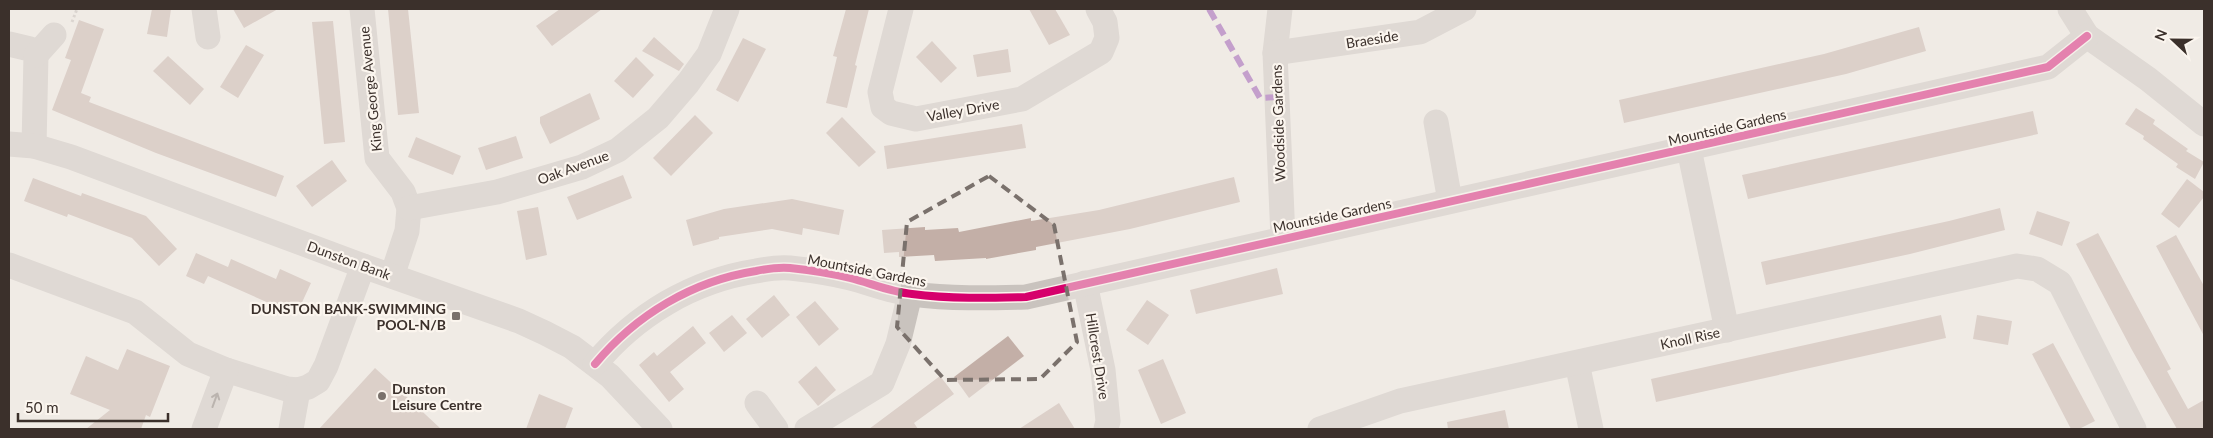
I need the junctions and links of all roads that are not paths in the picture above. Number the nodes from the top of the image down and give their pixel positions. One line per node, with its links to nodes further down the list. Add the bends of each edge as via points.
1 (204, 9): 11 (street)
2 (362, 9): 21 (street, King George Avenue, via 376,158 403,192)
3 (726, 9): 21 (street, Oak Avenue, via 709,54 688,83 658,118 618,150 582,167 497,192)
4 (901, 9): 8 (street, Valley Drive, via 880,92 883,107 891,113 916,119 1022,99 1101,52 1107,38)
5 (1280, 9): 13 (street, Woodside Gardens)
6 (1464, 9): 13 (street, Braeside, via 1420,32)
7 (2070, 9): 10 (street)
8 (1102, 15)
9 (54, 35): 14 (street)
10 (2087, 36): 16 (street); 19 (street, Mountside Gardens, via 2048,67)
11 (208, 37)
12 (9, 44): 14 (street, via 30,48)
13 (1275, 54): 22 (street, Woodside Gardens)
14 (36, 55): 18 (street)
15 (1436, 122): 20 (street)
16 (2204, 124)
17 (9, 144): 18 (street, Dunston Bank)
18 (34, 146): 24 (street, Dunston Bank)
19 (1689, 149): 20 (street, Mountside Gardens); 28 (street)
20 (1450, 201): 22 (street, Mountside Gardens)
21 (409, 208): 25 (street, via 407,231)
22 (1282, 238): 26 (street, Mountside Gardens)
23 (9, 265): 31 (street, via 134,312 188,354)
24 (363, 266): 25 (street, Dunston Bank); 32 (street, via 326,366 318,380 308,388)
25 (392, 276): 30 (street, Dunston Bank, via 519,321 572,347)
26 (1085, 283): 27 (street, Mountside Gardens, via 1026,296 972,298); 39 (street, Hillcrest Drive, via 1103,370)
27 (910, 294): 30 (street, Mountside Gardens, via 848,277 788,268 739,274 675,297 649,313); 38 (street, via 898,344 882,382)
28 (1726, 330): 29 (street, Knoll Rise); 42 (street, Knoll Rise, via 2017,266 2037,269 2060,283)
29 (1577, 363): 40 (street, Knoll Rise, via 1400,401); 41 (street)
30 (595, 364): 36 (street, Dunston Bank, via 624,389)
31 (226, 370): 32 (street); 34 (street, one-way to 31)
32 (298, 390): 35 (street)
33 (757, 403): 37 (street)
34 (204, 429)
35 (291, 429)
36 (660, 429)
37 (776, 429)
38 (807, 429)
39 (1106, 429)
40 (1320, 429)
41 (1591, 429)
42 (2134, 429)

